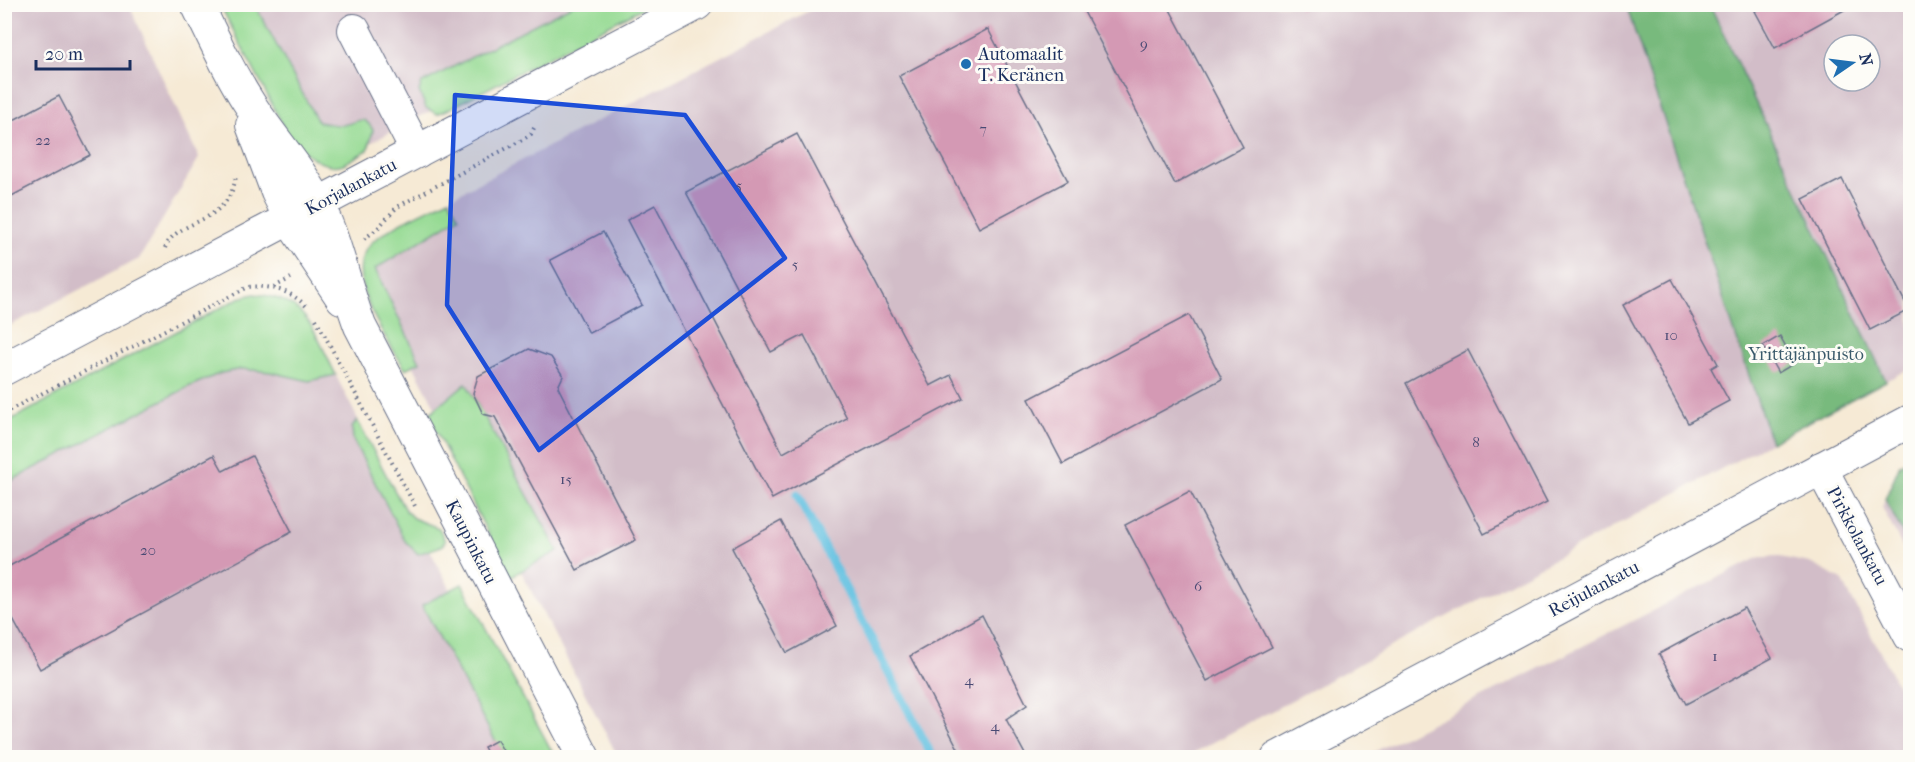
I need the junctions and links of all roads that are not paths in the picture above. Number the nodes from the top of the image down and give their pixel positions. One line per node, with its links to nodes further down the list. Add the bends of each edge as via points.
1 (197, 4): 4 (street, Kaupinkatu)
2 (697, 4): 5 (street, Korjalankatu)
3 (354, 30): 5 (street)
4 (235, 79): 6 (street, Kaupinkatu, via 251,107 300,171); 7 (street, Kaupinkatu)
5 (417, 152): 6 (street, Korjalankatu)
6 (318, 204): 7 (street, Korjalankatu); 8 (street, Kaupinkatu, via 330,231)
7 (291, 219): 8 (street, Kaupinkatu); 9 (street, Korjalankatu)
8 (328, 259): 13 (street, Kaupinkatu)
9 (4, 369)
10 (1911, 421): 11 (street, Reijulankatu)
11 (1821, 468): 12 (street, Pirkkolankatu); 14 (street, Reijulankatu)
12 (1911, 636)
13 (584, 758)
14 (1277, 758)

